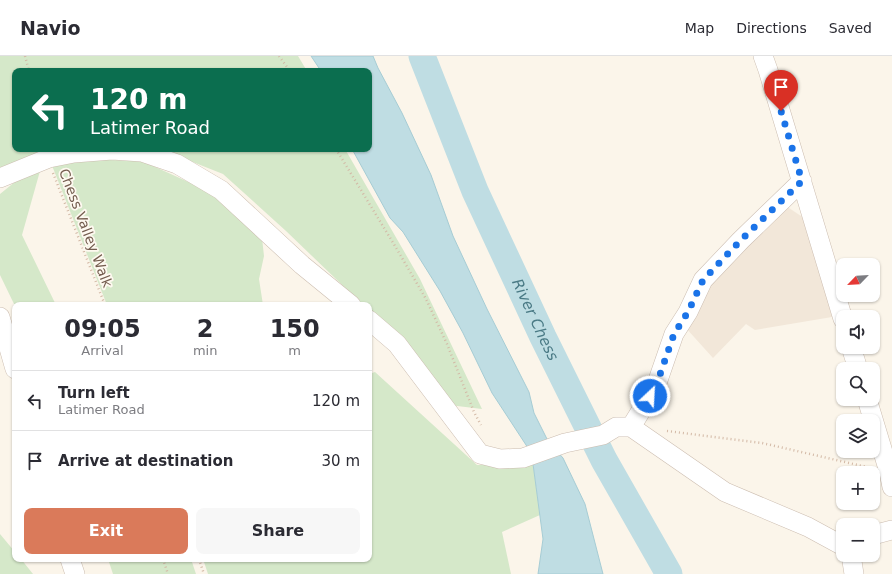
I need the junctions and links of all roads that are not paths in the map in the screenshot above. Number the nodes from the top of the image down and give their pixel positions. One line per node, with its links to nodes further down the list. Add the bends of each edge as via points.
1 (763, 56): 5 (street)
2 (87, 152): 4 (street, via 49,158)
3 (142, 152): 6 (street, via 177,164 221,190 302,265)
4 (0, 178)
5 (802, 181): 7 (street); 12 (street, via 703,280 674,334 656,386)
6 (347, 302)
7 (840, 310)
8 (0, 317): 10 (street)
9 (372, 323): 12 (street, via 397,344 480,454 500,459 523,458 616,427)
10 (12, 359)
11 (869, 406): 13 (street)
12 (631, 427): 16 (street, via 725,492)
13 (892, 487)
14 (892, 530): 15 (street)
15 (880, 533)
16 (836, 542)
17 (71, 562): 19 (street)
18 (852, 562): 20 (street)
19 (74, 574)
20 (854, 574)

